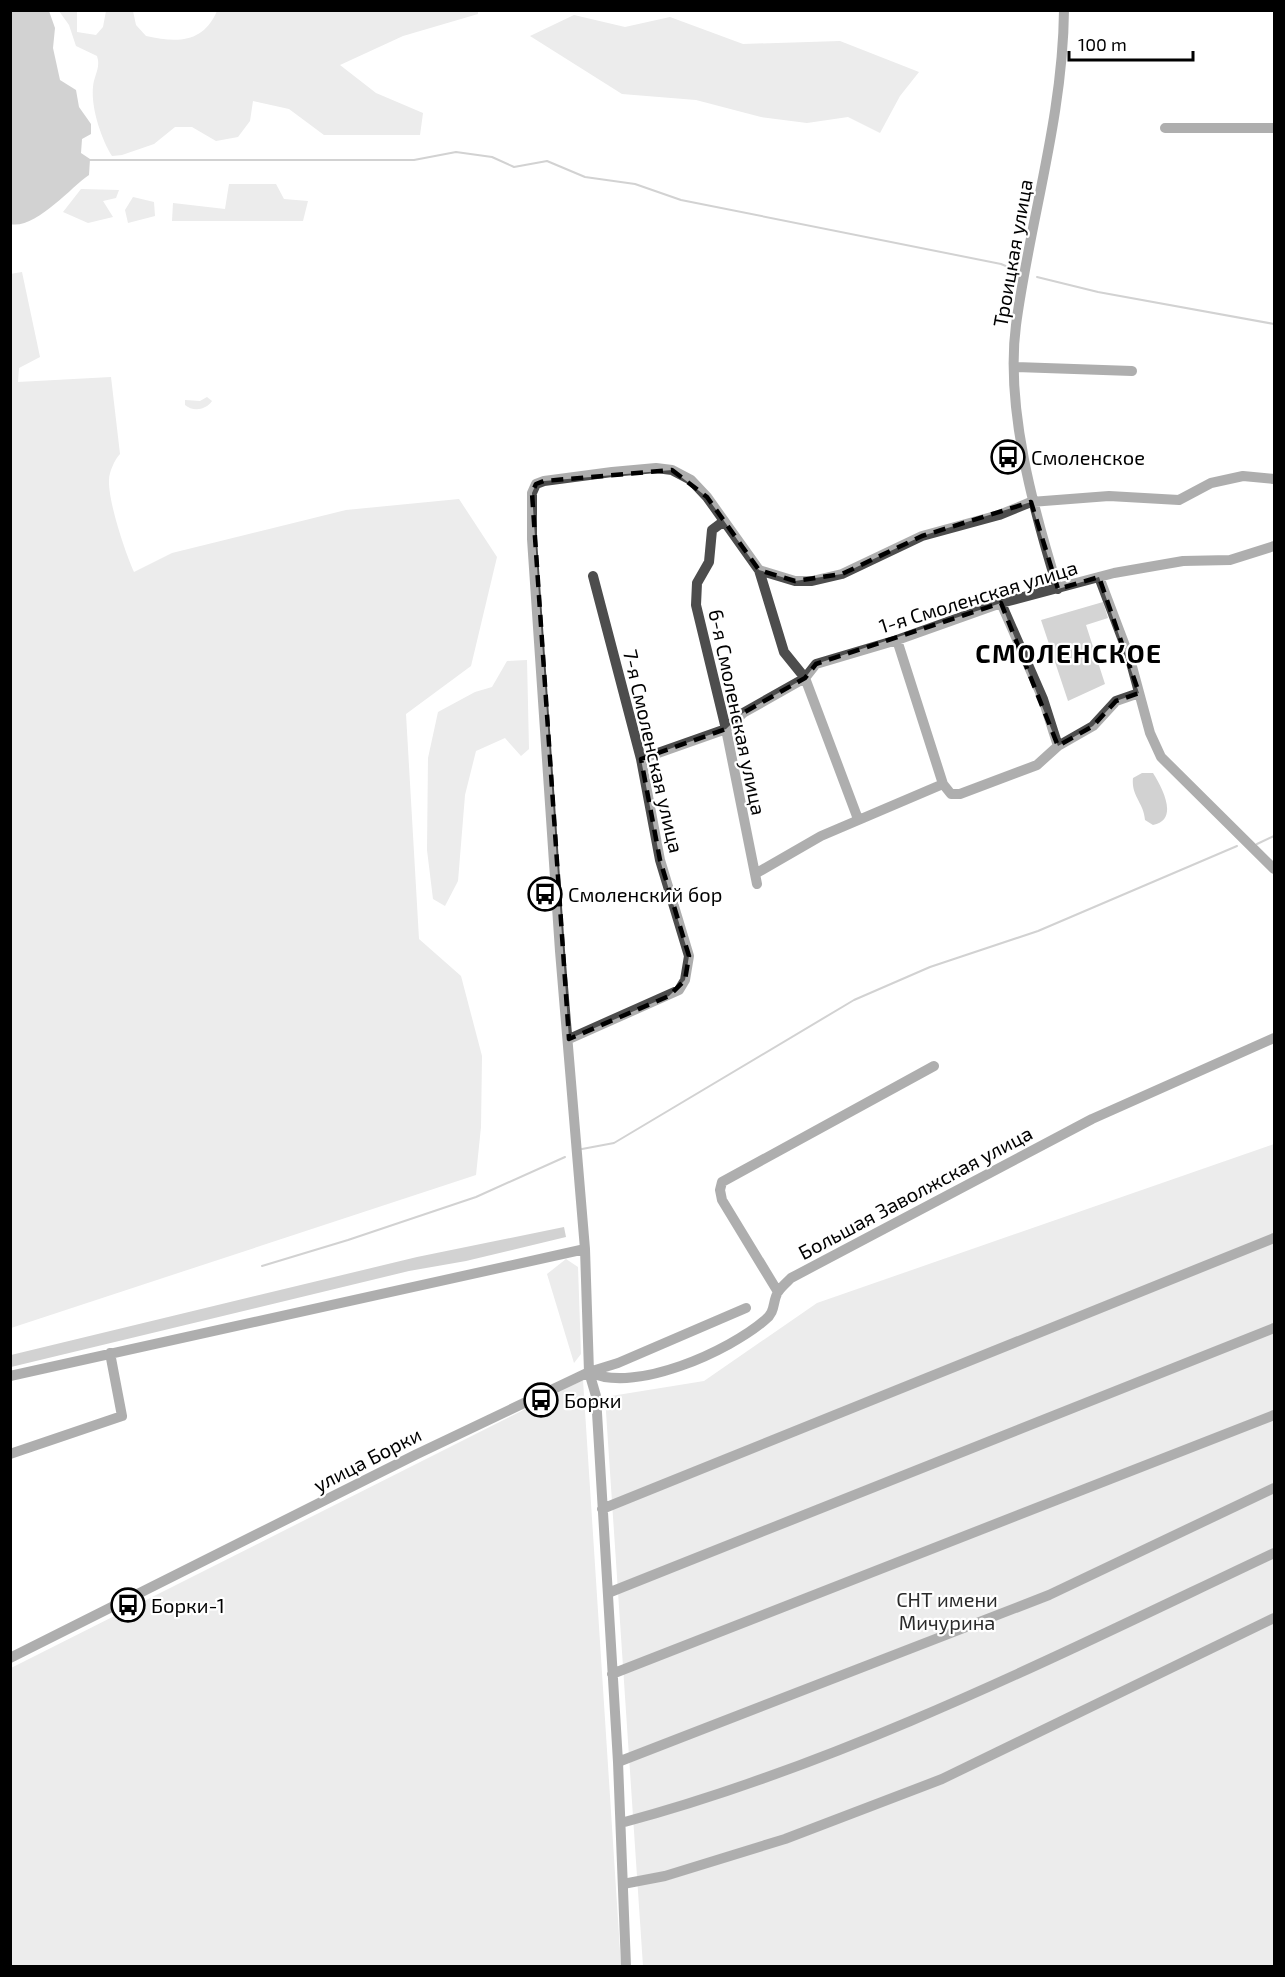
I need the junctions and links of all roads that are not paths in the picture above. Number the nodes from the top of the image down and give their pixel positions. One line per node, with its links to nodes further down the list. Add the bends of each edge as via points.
1 (1064, 10): 4 (street, Троицкая улица, via 1064,57 1015,327)
2 (1165, 128): 3 (street)
3 (1275, 128)
4 (1015, 367): 5 (street); 7 (street, Троицкая улица)
5 (1132, 371)
6 (1275, 479): 7 (street, via 1243,476 1211,483 1179,500 1109,496)
7 (1031, 502): 10 (street, via 922,536 842,574 795,581); 13 (street, Троицкая улица)
8 (724, 521): 10 (street); 18 (street, 6-я Смоленская улица, via 712,530 709,562 697,583 696,605); 25 (street, via 691,480 672,470 656,468 544,481 536,484 532,493 532,540)
9 (1275, 546): 12 (street, 1-я Смоленская улица, via 1230,560 1162,564)
10 (759, 570): 16 (street, via 784,652)
11 (593, 576): 20 (street, 7-я Смоленская улица)
12 (1099, 577): 13 (street, 1-я Смоленская улица); 17 (street)
13 (1058, 589): 14 (street, 1-я Смоленская улица)
14 (1001, 603): 15 (street, 1-я Смоленская улица); 19 (street)
15 (897, 640): 16 (street, 1-я Смоленская улица, via 816,664); 21 (street)
16 (805, 678): 18 (street, 1-я Смоленская улица, via 743,713); 22 (street)
17 (1139, 693): 19 (street, via 1116,701 1093,726); 23 (street, via 1161,757)
18 (726, 729): 20 (street); 22 (street, 6-я Смоленская улица, via 756,879)
19 (1058, 746): 21 (street, via 1037,765 960,794 951,794)
20 (642, 759): 25 (street, 7-я Смоленская улица, via 660,860 689,956 687,971 679,990)
21 (944, 784): 22 (street)
22 (858, 819)
23 (1275, 869)
24 (1275, 1038): 29 (street, Большая Заволжская улица, via 1092,1119 801,1273)
25 (568, 1039): 28 (street)
26 (934, 1066): 29 (street, via 722,1182 722,1200)
27 (1275, 1238): 38 (street)
28 (585, 1249): 32 (street); 33 (street)
29 (778, 1292): 33 (street, Большая Заволжская улица, via 774,1310 766,1320 685,1366 626,1378 603,1378)
30 (746, 1308): 33 (street, улица Борки)
31 (1275, 1328): 40 (street)
32 (110, 1353): 34 (street); 36 (street, via 122,1416)
33 (590, 1372): 38 (street, via 596,1396); 42 (street, улица Борки)
34 (10, 1376)
35 (1275, 1415): 43 (street)
36 (10, 1454)
37 (1275, 1488): 44 (street, via 1049,1595)
38 (602, 1509): 40 (street)
39 (1275, 1553): 45 (street, via 838,1752 672,1810)
40 (608, 1593): 43 (street)
41 (1275, 1618): 46 (street, via 942,1779 785,1839 665,1876)
42 (10, 1658)
43 (612, 1674): 44 (street)
44 (618, 1762): 45 (street)
45 (621, 1823): 46 (street)
46 (623, 1884): 47 (street)
47 (626, 1966)

